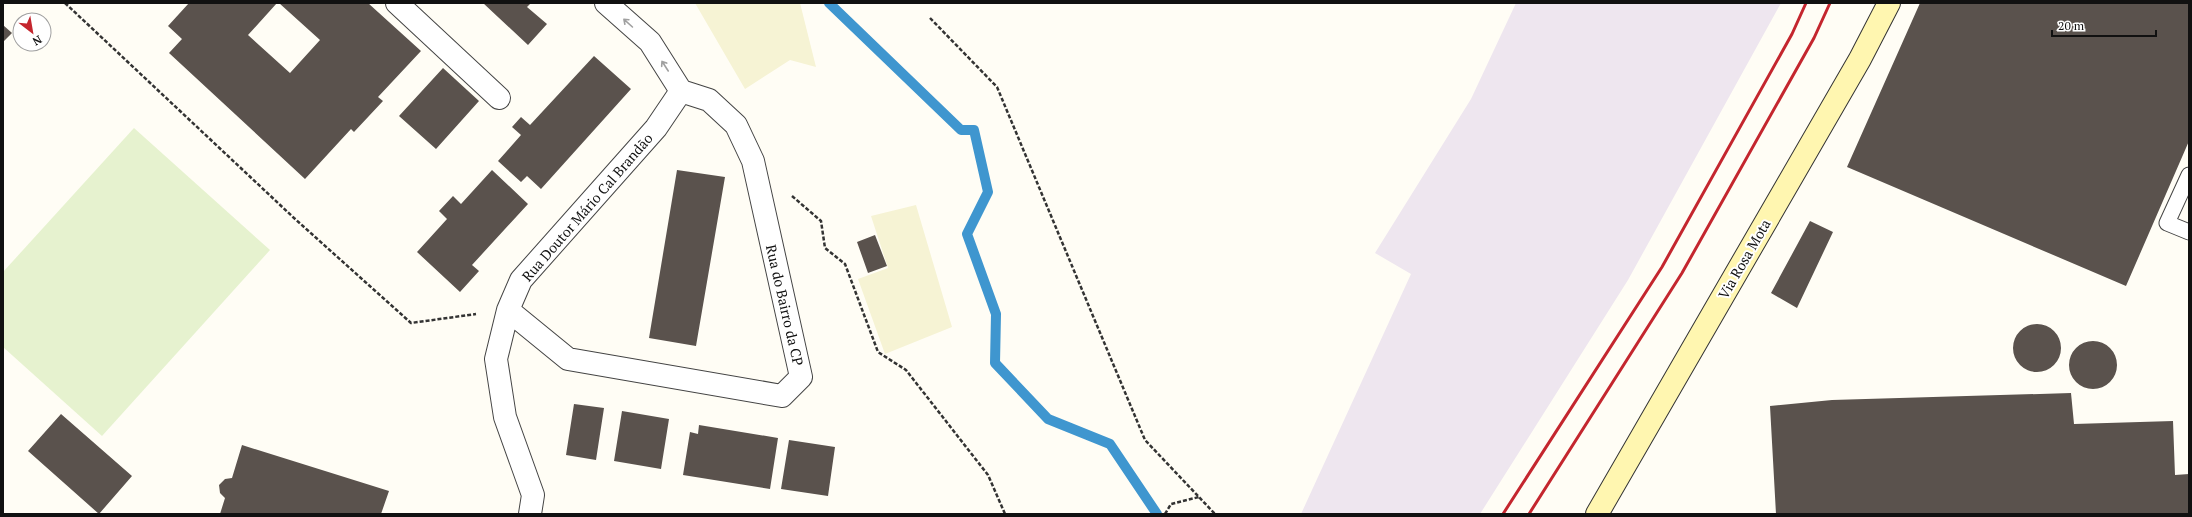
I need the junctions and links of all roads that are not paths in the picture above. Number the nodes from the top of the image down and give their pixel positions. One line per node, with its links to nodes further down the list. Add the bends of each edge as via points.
1 (396, 3): 5 (street)
2 (606, 3): 4 (street, one-way to 2, via 650,42)
3 (1890, 3): 10 (main road, Via Rosa Mota)
4 (681, 91): 8 (street, Rua Doutor Mário Cal Brandão, via 656,128 520,280); 8 (street, Rua do Bairro da CP, via 709,100 736,126 753,161 801,377 782,396 568,359)
5 (499, 98)
6 (2189, 175): 7 (lane, via 2167,223)
7 (2189, 232)
8 (508, 310): 9 (street, Rua Doutor Mário Cal Brandão, via 496,359 504,417 533,495)
9 (530, 514)
10 (1597, 514)

